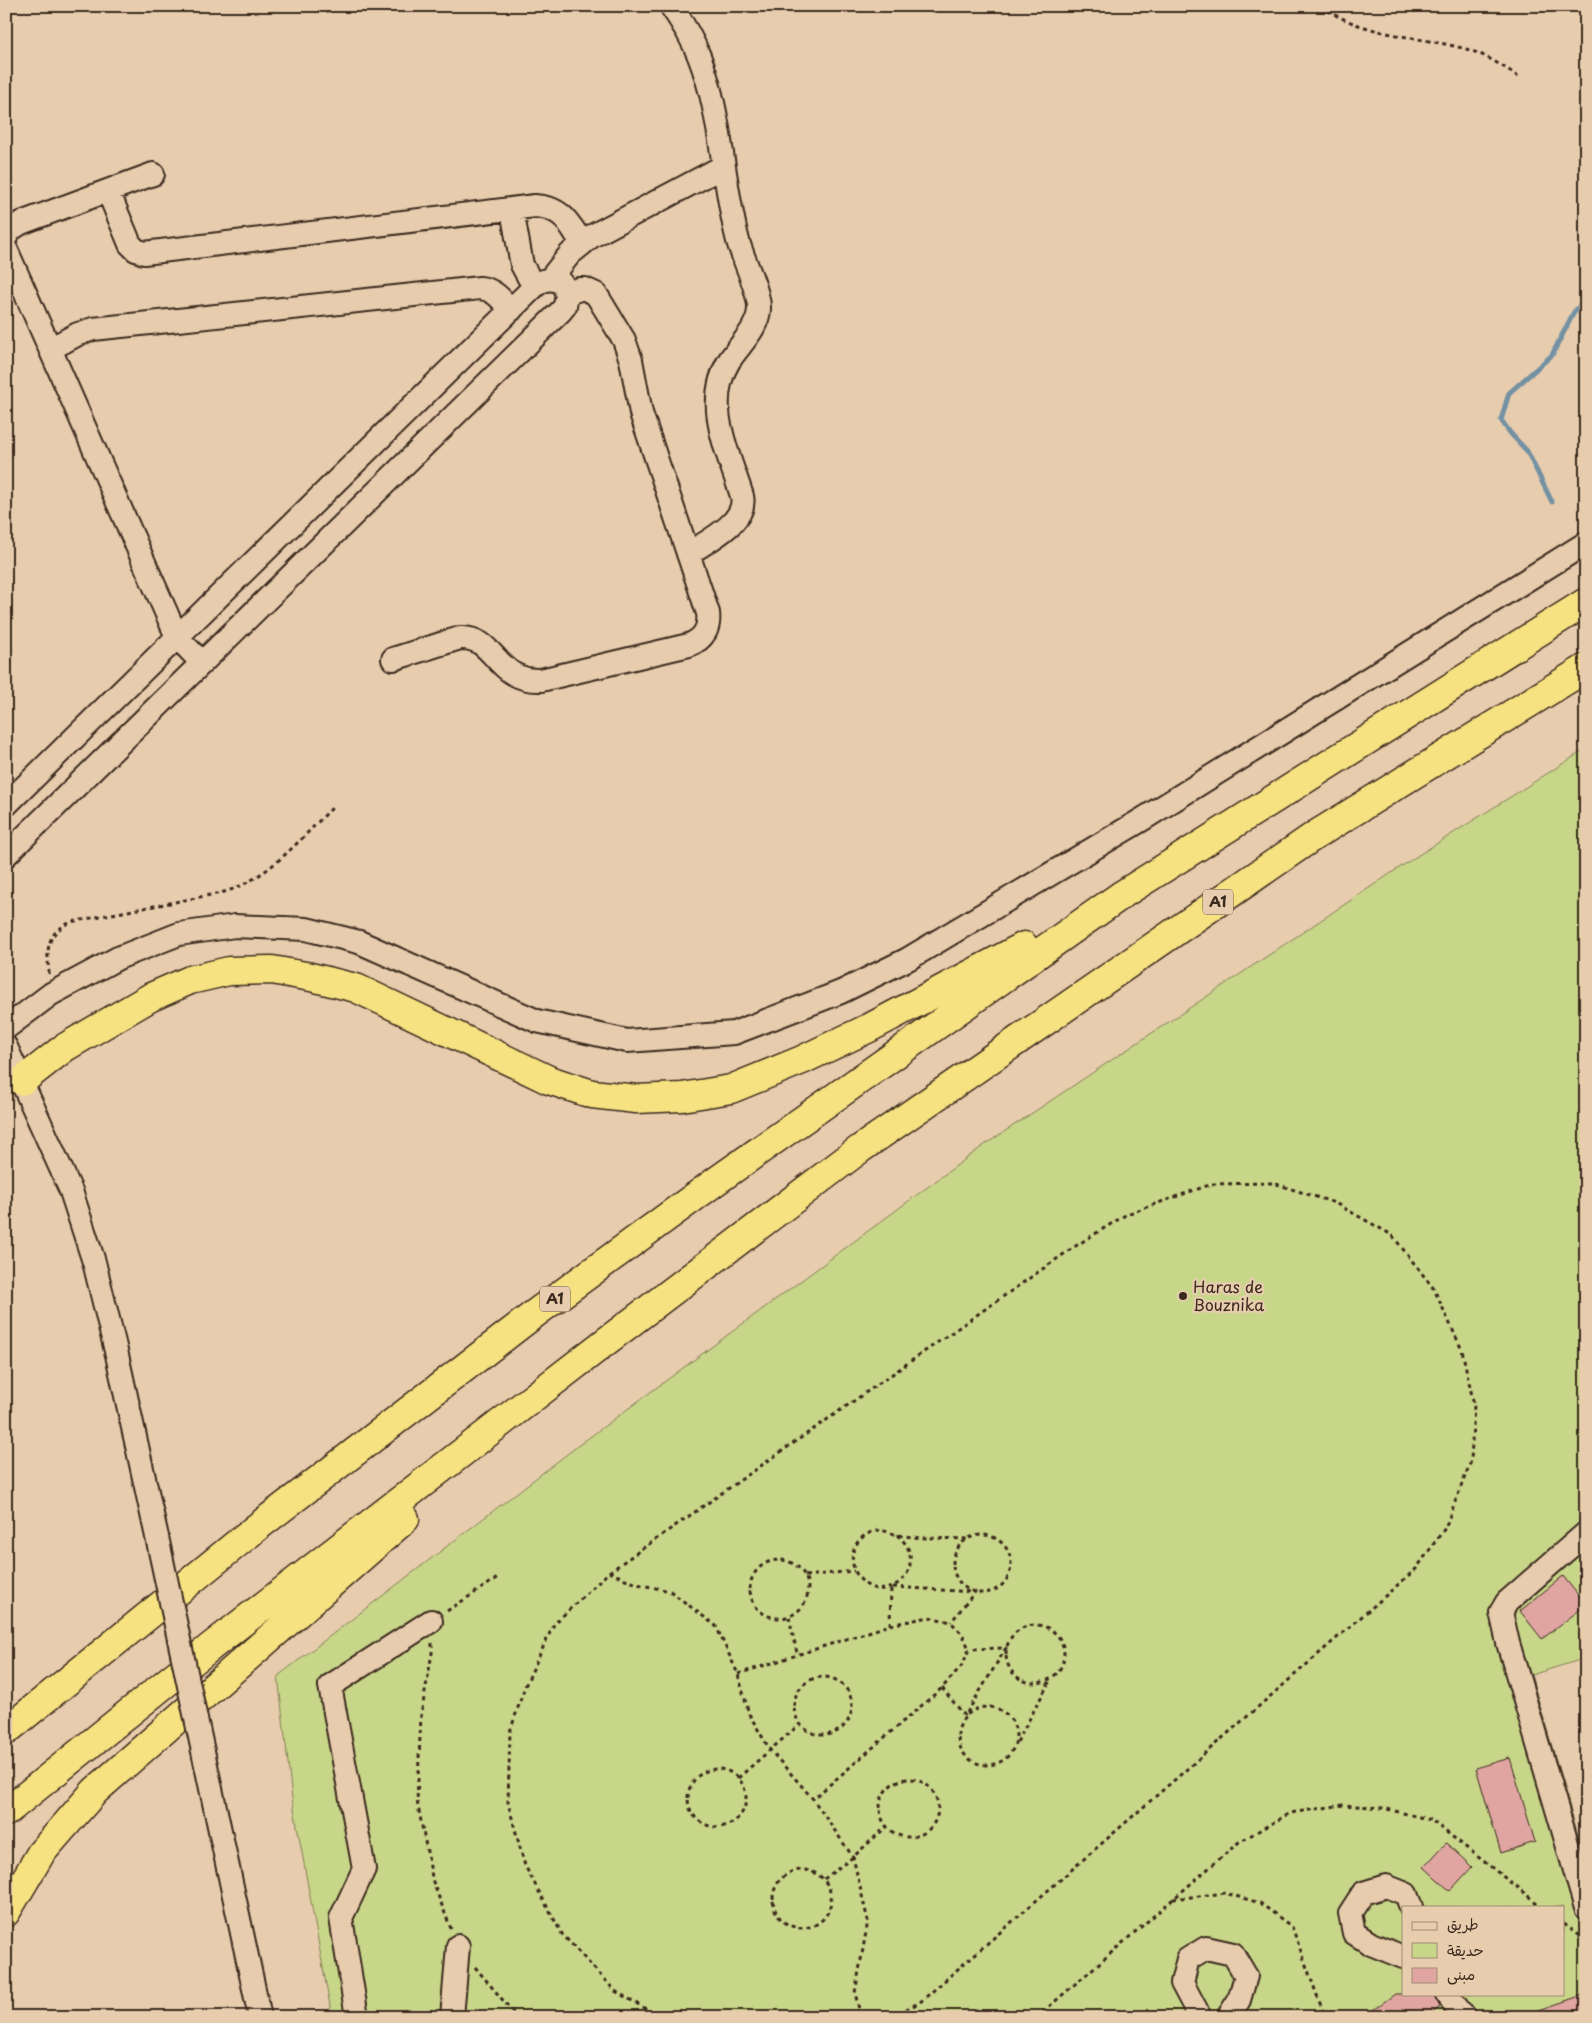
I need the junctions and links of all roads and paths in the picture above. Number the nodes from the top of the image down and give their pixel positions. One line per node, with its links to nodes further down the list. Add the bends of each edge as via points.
1 (671, 6): 4 (street, via 691,38 705,71)
2 (1321, 6): 3 (path, via 1331,14 1365,27 1467,50 1496,61)
3 (1520, 78)
4 (724, 166): 9 (street); 18 (street, via 738,242 759,306 754,326 723,373 718,397 718,420 743,507 738,518)
5 (153, 174): 6 (street)
6 (108, 191): 7 (street, via 130,244 144,253); 8 (street, via 21,223)
7 (512, 210): 9 (street, via 535,206 557,211 566,218); 11 (street, via 522,265)
8 (6, 237)
9 (582, 243): 11 (street)
10 (6, 249): 14 (street)
11 (542, 283): 12 (street, via 562,283); 13 (street)
12 (568, 294): 16 (street, via 561,311); 18 (street, via 579,289 596,294 624,340 641,413)
13 (511, 310): 14 (street, via 486,288 474,288 93,329); 15 (street)
14 (50, 349): 20 (street)
15 (361, 456): 16 (street); 20 (street)
16 (386, 482): 22 (street)
17 (1586, 543): 28 (street, via 1151,813 908,959 842,992 734,1033 627,1041 537,1021 359,942 306,929 235,926 180,934 118,958)
18 (688, 554): 21 (street, via 709,620 704,634 689,645 541,680 513,675 480,644 467,637)
19 (1586, 602): 27 (highway, A1)
20 (177, 637): 22 (street); 24 (street)
21 (392, 659)
22 (202, 663): 26 (street)
23 (1586, 668): 32 (highway, A1, via 1314,836 860,1149)
24 (6, 805)
25 (334, 806): 28 (path, via 268,869 243,886 63,926 56,931 48,946)
26 (6, 855)
27 (1123, 894): 31 (highway, via 802,1060 731,1088 682,1097 636,1099 592,1094 549,1080 356,988 272,970 229,971 190,980 158,994 64,1048); 54 (highway, A1, via 727,1173 537,1312 256,1528)
28 (51, 994): 29 (street)
29 (6, 1028)
30 (6, 1047): 31 (street)
31 (22, 1081): 73 (street, bridge, via 71,1191 94,1262 118,1355)
32 (604, 1344): 59 (highway, A1, via 213,1645); 67 (highway, via 95,1791 41,1853)
33 (1586, 1532): 66 (street, via 1507,1602 1501,1612)
34 (897, 1535): 35 (path); 36 (path, via 881,1530 860,1540 853,1554); 40 (path, via 908,1546 911,1562 904,1578)
35 (967, 1539): 41 (path, via 956,1551 953,1567 960,1583); 41 (path, via 990,1536 1004,1544 1011,1559 1012,1567 1006,1582 992,1592)
36 (854, 1571): 38 (path); 40 (path, via 874,1588)
37 (609, 1572): 49 (path, via 637,1584 670,1591 716,1626); 77 (path, via 554,1624 525,1686 510,1732 508,1803 525,1866 562,1934 615,1991); 79 (path, via 1074,1247 1126,1214 1212,1184 1273,1183 1335,1203 1392,1235 1434,1289 1462,1350 1474,1405 1471,1461 1445,1528 1416,1569 919,2004)
38 (806, 1576): 42 (path, via 806,1600 802,1608); 42 (path, via 794,1564 779,1560 764,1565 753,1576 750,1592 757,1608 771,1618)
39 (499, 1578): 43 (path)
40 (891, 1587): 41 (path); 45 (path)
41 (975, 1592): 44 (path)
42 (789, 1617): 48 (path)
43 (431, 1621): 70 (path, via 432,1653 421,1715 417,1802 433,1882); 74 (street, via 330,1686 364,1870 341,1918)
44 (951, 1622): 45 (path, via 929,1617); 47 (path, via 963,1635)
45 (890, 1625): 48 (path)
46 (1006, 1648): 47 (path); 50 (path, via 1008,1665 1019,1678 1036,1683); 50 (path, via 1014,1634 1027,1626 1043,1625 1050,1629 1062,1640 1065,1656); 52 (path)
47 (969, 1649): 51 (path, via 963,1664)
48 (797, 1653): 49 (path)
49 (738, 1674): 56 (path, via 749,1714)
50 (1052, 1677): 55 (path)
51 (942, 1688): 52 (path); 58 (path)
52 (965, 1716): 55 (path, via 979,1708 1002,1710 1013,1722); 55 (path, via 958,1738 964,1754 971,1760 979,1764 997,1763)
53 (800, 1724): 53 (path, via 815,1734 824,1735 840,1729 852,1708 849,1692 830,1677 807,1681 794,1700); 56 (path)
54 (6, 1731)
55 (1014, 1746)
56 (770, 1750): 57 (path); 58 (path)
57 (738, 1778): 57 (path, via 716,1769 695,1778 687,1800 694,1816 709,1826 734,1822 746,1801)
58 (813, 1799): 61 (path)
59 (6, 1812)
60 (886, 1826): 60 (path, via 901,1836 910,1837 926,1831 938,1811 938,1802 930,1788 924,1782 909,1778 887,1788 880,1810); 61 (path)
61 (853, 1856): 62 (path); 78 (path, via 868,1921 855,1993)
62 (824, 1879): 62 (path, via 802,1870 780,1879 773,1893 780,1918 794,1927 803,1928 819,1922 831,1902)
63 (1173, 1900): 65 (path, via 1239,1842 1281,1818 1343,1805 1383,1808 1431,1820); 80 (path); 83 (path, via 1224,1893 1260,1903 1292,1927)
64 (1411, 1906): 71 (street, via 1406,1894 1386,1886 1363,1893 1350,1913 1354,1933)
65 (1541, 1906)
66 (1586, 1908)
67 (6, 1912)
68 (1564, 1925): 69 (path)
69 (1586, 1941)
70 (458, 1946): 75 (street); 76 (path)
71 (1402, 1957)
72 (1448, 1996): 84 (street)
73 (260, 2017)
74 (357, 2017)
75 (452, 2017)
76 (517, 2017)
77 (660, 2017)
78 (861, 2017)
79 (890, 2017)
80 (1037, 2017)
81 (1200, 2017): 82 (street, via 1182,1983 1188,1959 1206,1948 1233,1954 1246,1976 1239,2000)
82 (1228, 2017)
83 (1325, 2017)
84 (1464, 2017)

